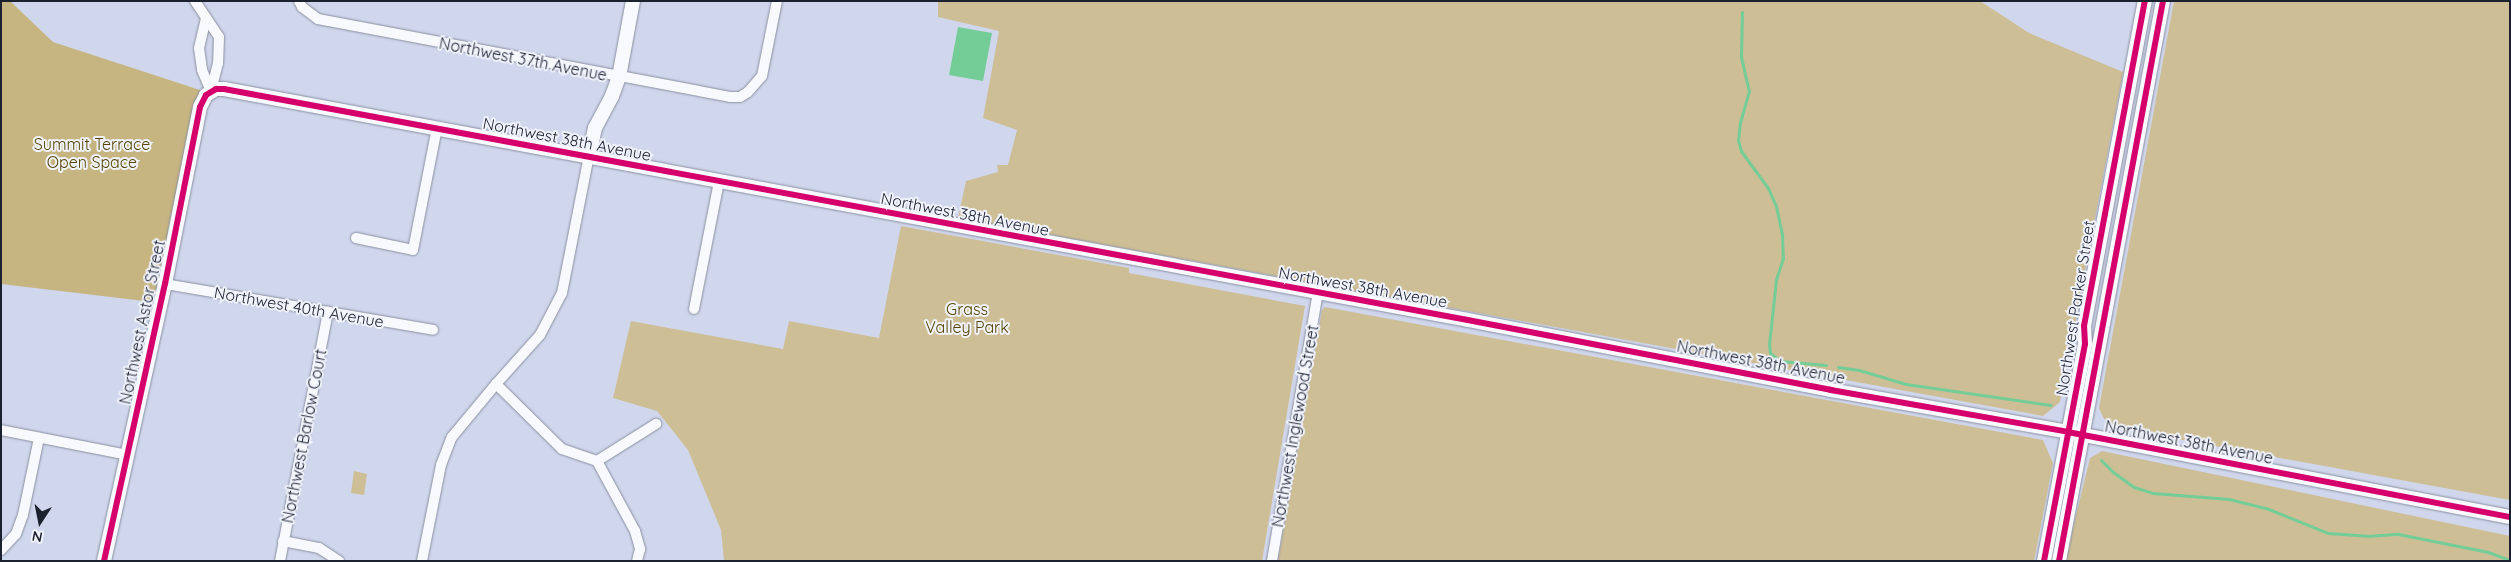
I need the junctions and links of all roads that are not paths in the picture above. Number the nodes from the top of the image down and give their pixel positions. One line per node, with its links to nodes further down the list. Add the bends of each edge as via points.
1 (195, 1): 7 (street, Northwest Astor Street)
2 (633, 1): 8 (street)
3 (777, 1): 8 (street, Northwest 37th Avenue, via 762,76 740,96 730,97)
4 (2145, 1): 22 (street, Northwest Parker Street, via 2084,326)
5 (2163, 1): 22 (street, Northwest Parker Street)
6 (301, 4): 8 (street, Northwest 37th Avenue, via 318,19)
7 (206, 18): 9 (street, via 199,48 202,70); 9 (street, Northwest Astor Street, via 219,37 220,50)
8 (619, 77): 11 (street, via 595,128)
9 (211, 92): 10 (street, Northwest 38th Avenue, via 236,90); 14 (street, Northwest Astor Street, via 200,107)
10 (437, 128): 11 (street, Northwest 38th Avenue); 13 (street, via 412,250)
11 (589, 156): 12 (street, Northwest 38th Avenue); 19 (street, via 562,293 540,336)
12 (719, 182): 15 (street, Northwest 38th Avenue); 16 (street)
13 (356, 238)
14 (164, 284): 17 (street, Northwest 40th Avenue); 24 (street, Northwest Astor Street)
15 (1318, 292): 22 (street, Northwest 38th Avenue); 34 (street, Northwest Inglewood Street)
16 (694, 309)
17 (328, 312): 18 (street, Northwest 40th Avenue); 27 (street, Northwest Barlow Court)
18 (433, 330)
19 (496, 384): 25 (street, via 562,449); 32 (street, via 452,437 446,449)
20 (656, 424): 25 (street)
21 (1, 430): 23 (street)
22 (2075, 434): 26 (street, Northwest 38th Avenue); 35 (street, Northwest Parker Street); 36 (street, Northwest Parker Street)
23 (39, 438): 24 (street); 28 (street, via 23,515 16,534)
24 (128, 455): 29 (street, Northwest Astor Street)
25 (597, 460): 33 (street, via 635,531 640,549)
26 (2510, 516)
27 (283, 541): 30 (street, Northwest Barlow Court); 31 (street, via 319,548)
28 (2, 550)
29 (104, 561)
30 (280, 561)
31 (339, 561)
32 (422, 561)
33 (637, 561)
34 (1272, 561)
35 (2044, 561)
36 (2058, 561)

